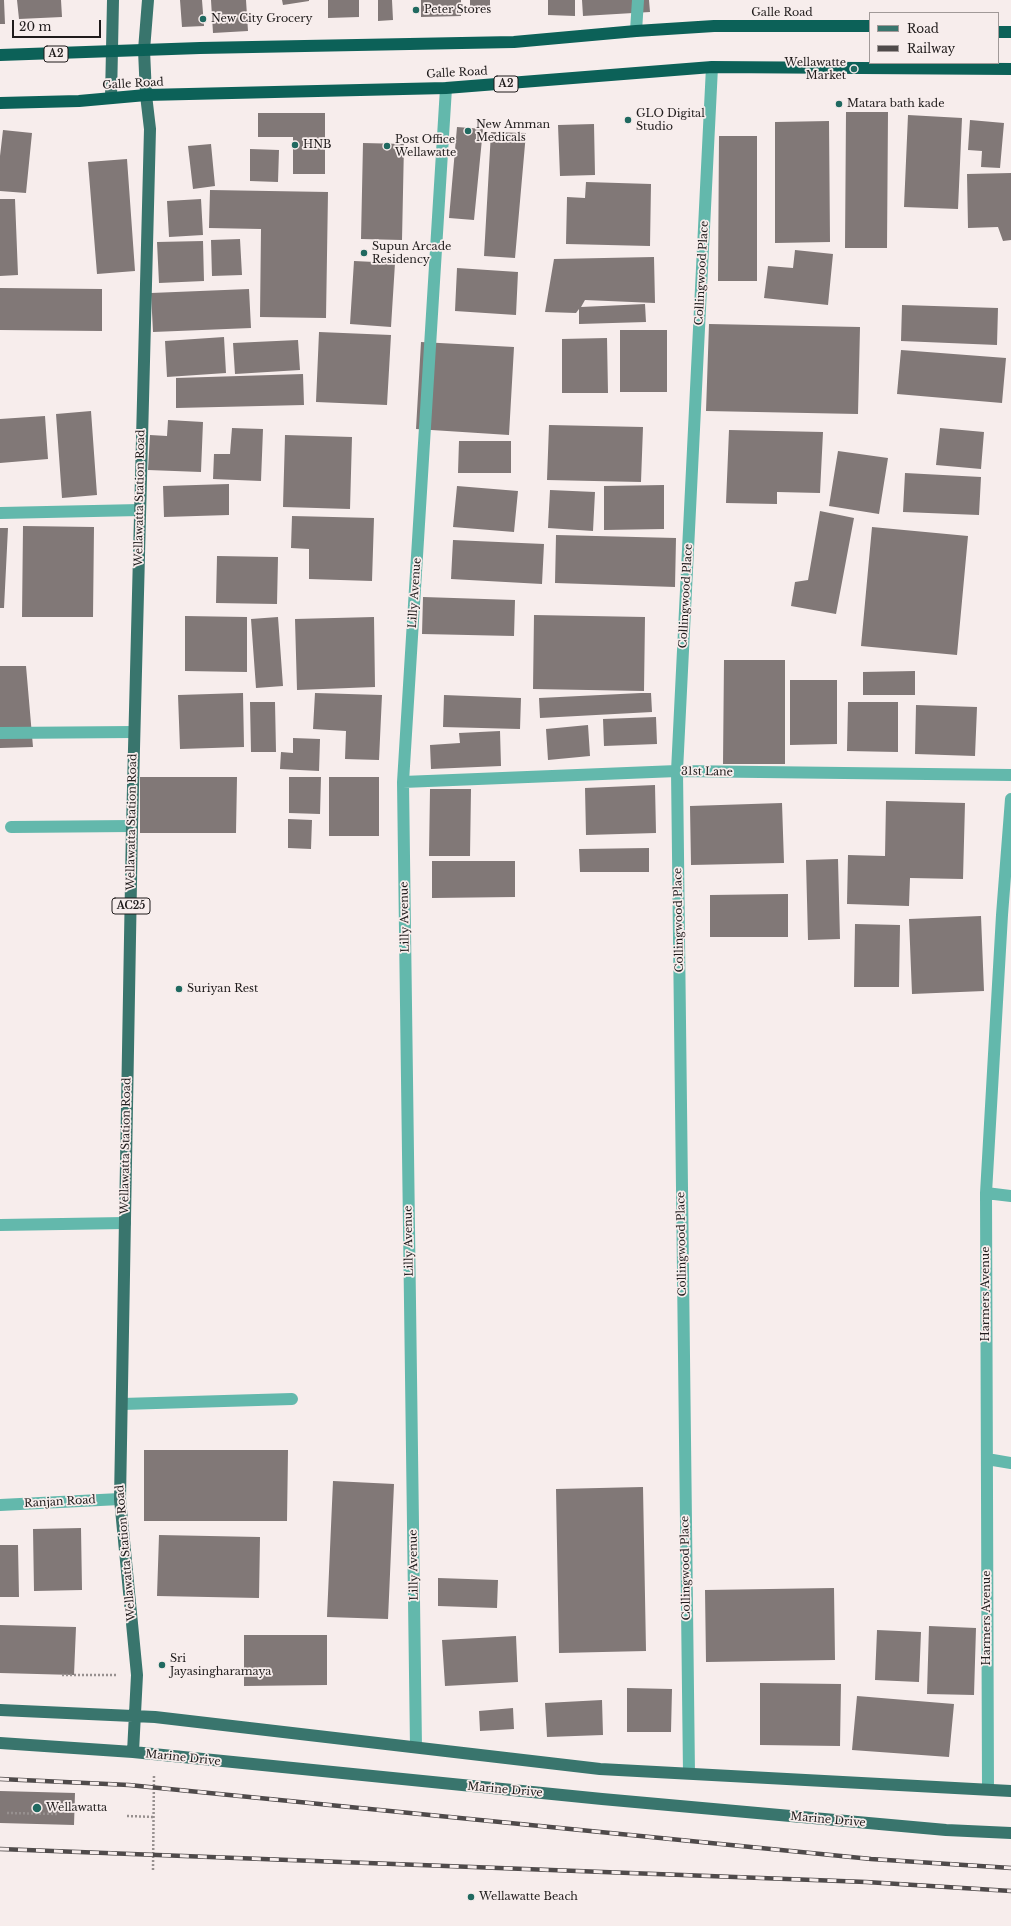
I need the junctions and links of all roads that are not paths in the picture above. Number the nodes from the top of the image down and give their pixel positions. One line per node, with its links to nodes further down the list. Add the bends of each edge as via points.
1 (113, 0): 9 (main road)
2 (148, 0): 8 (main road, Wellawatta Station Road)
3 (638, 0): 5 (street)
4 (869, 26): 5 (highway, Galle Road, via 714,26)
5 (636, 31): 8 (highway, Galle Road, via 514,42)
6 (999, 32): 7 (highway)
7 (1011, 32)
8 (144, 50): 9 (highway, Galle Road); 14 (main road, Wellawatta Station Road)
9 (112, 52): 10 (highway, Galle Road / A2); 15 (main road)
10 (0, 55)
11 (712, 67): 12 (highway, Galle Road / A2); 13 (highway, Galle Road / A2); 21 (street, Collingwood Place)
12 (1011, 69)
13 (446, 88): 14 (highway, Galle Road / A2); 23 (street, Lilly Avenue)
14 (146, 96): 15 (highway, Galle Road / A2); 17 (main road, Wellawatta Station Road / AC25, via 150,129)
15 (111, 98): 16 (highway, Galle Road / A2)
16 (0, 103)
17 (140, 510): 18 (street); 19 (main road, Wellawatta Station Road / AC25)
18 (0, 513)
19 (134, 732): 20 (street); 25 (main road, Wellawatta Station Road / AC25)
20 (0, 733)
21 (677, 771): 22 (street, 31st Lane); 23 (street, 31st Lane); 43 (street, Collingwood Place)
22 (1011, 775)
23 (403, 782): 41 (street, Lilly Avenue)
24 (1011, 799): 27 (street, Harmers Avenue)
25 (132, 826): 26 (street); 30 (main road, Wellawatta Station Road / AC25)
26 (12, 827)
27 (1006, 916): 28 (street, Harmers Avenue)
28 (986, 1193): 29 (street); 34 (street, Harmers Avenue)
29 (1011, 1196)
30 (125, 1223): 31 (street); 33 (main road, Wellawatta Station Road / AC25)
31 (0, 1225)
32 (292, 1399): 33 (street)
33 (122, 1404): 36 (main road, Wellawatta Station Road / AC25)
34 (987, 1459): 35 (street); 44 (street, Harmers Avenue)
35 (1011, 1463)
36 (120, 1499): 37 (street, Ranjan Road); 39 (main road, Wellawatta Station Road / AC25, via 137,1675)
37 (0, 1505)
38 (0, 1710): 39 (main road)
39 (135, 1715): 41 (main road); 42 (main road, Wellawatta Station Road)
40 (0, 1743): 42 (main road, Marine Drive)
41 (416, 1747): 43 (main road, via 600,1769)
42 (132, 1752): 46 (main road, Marine Drive, via 602,1800 946,1830)
43 (688, 1773): 44 (main road)
44 (988, 1790): 45 (main road)
45 (1011, 1791)
46 (1011, 1833)

